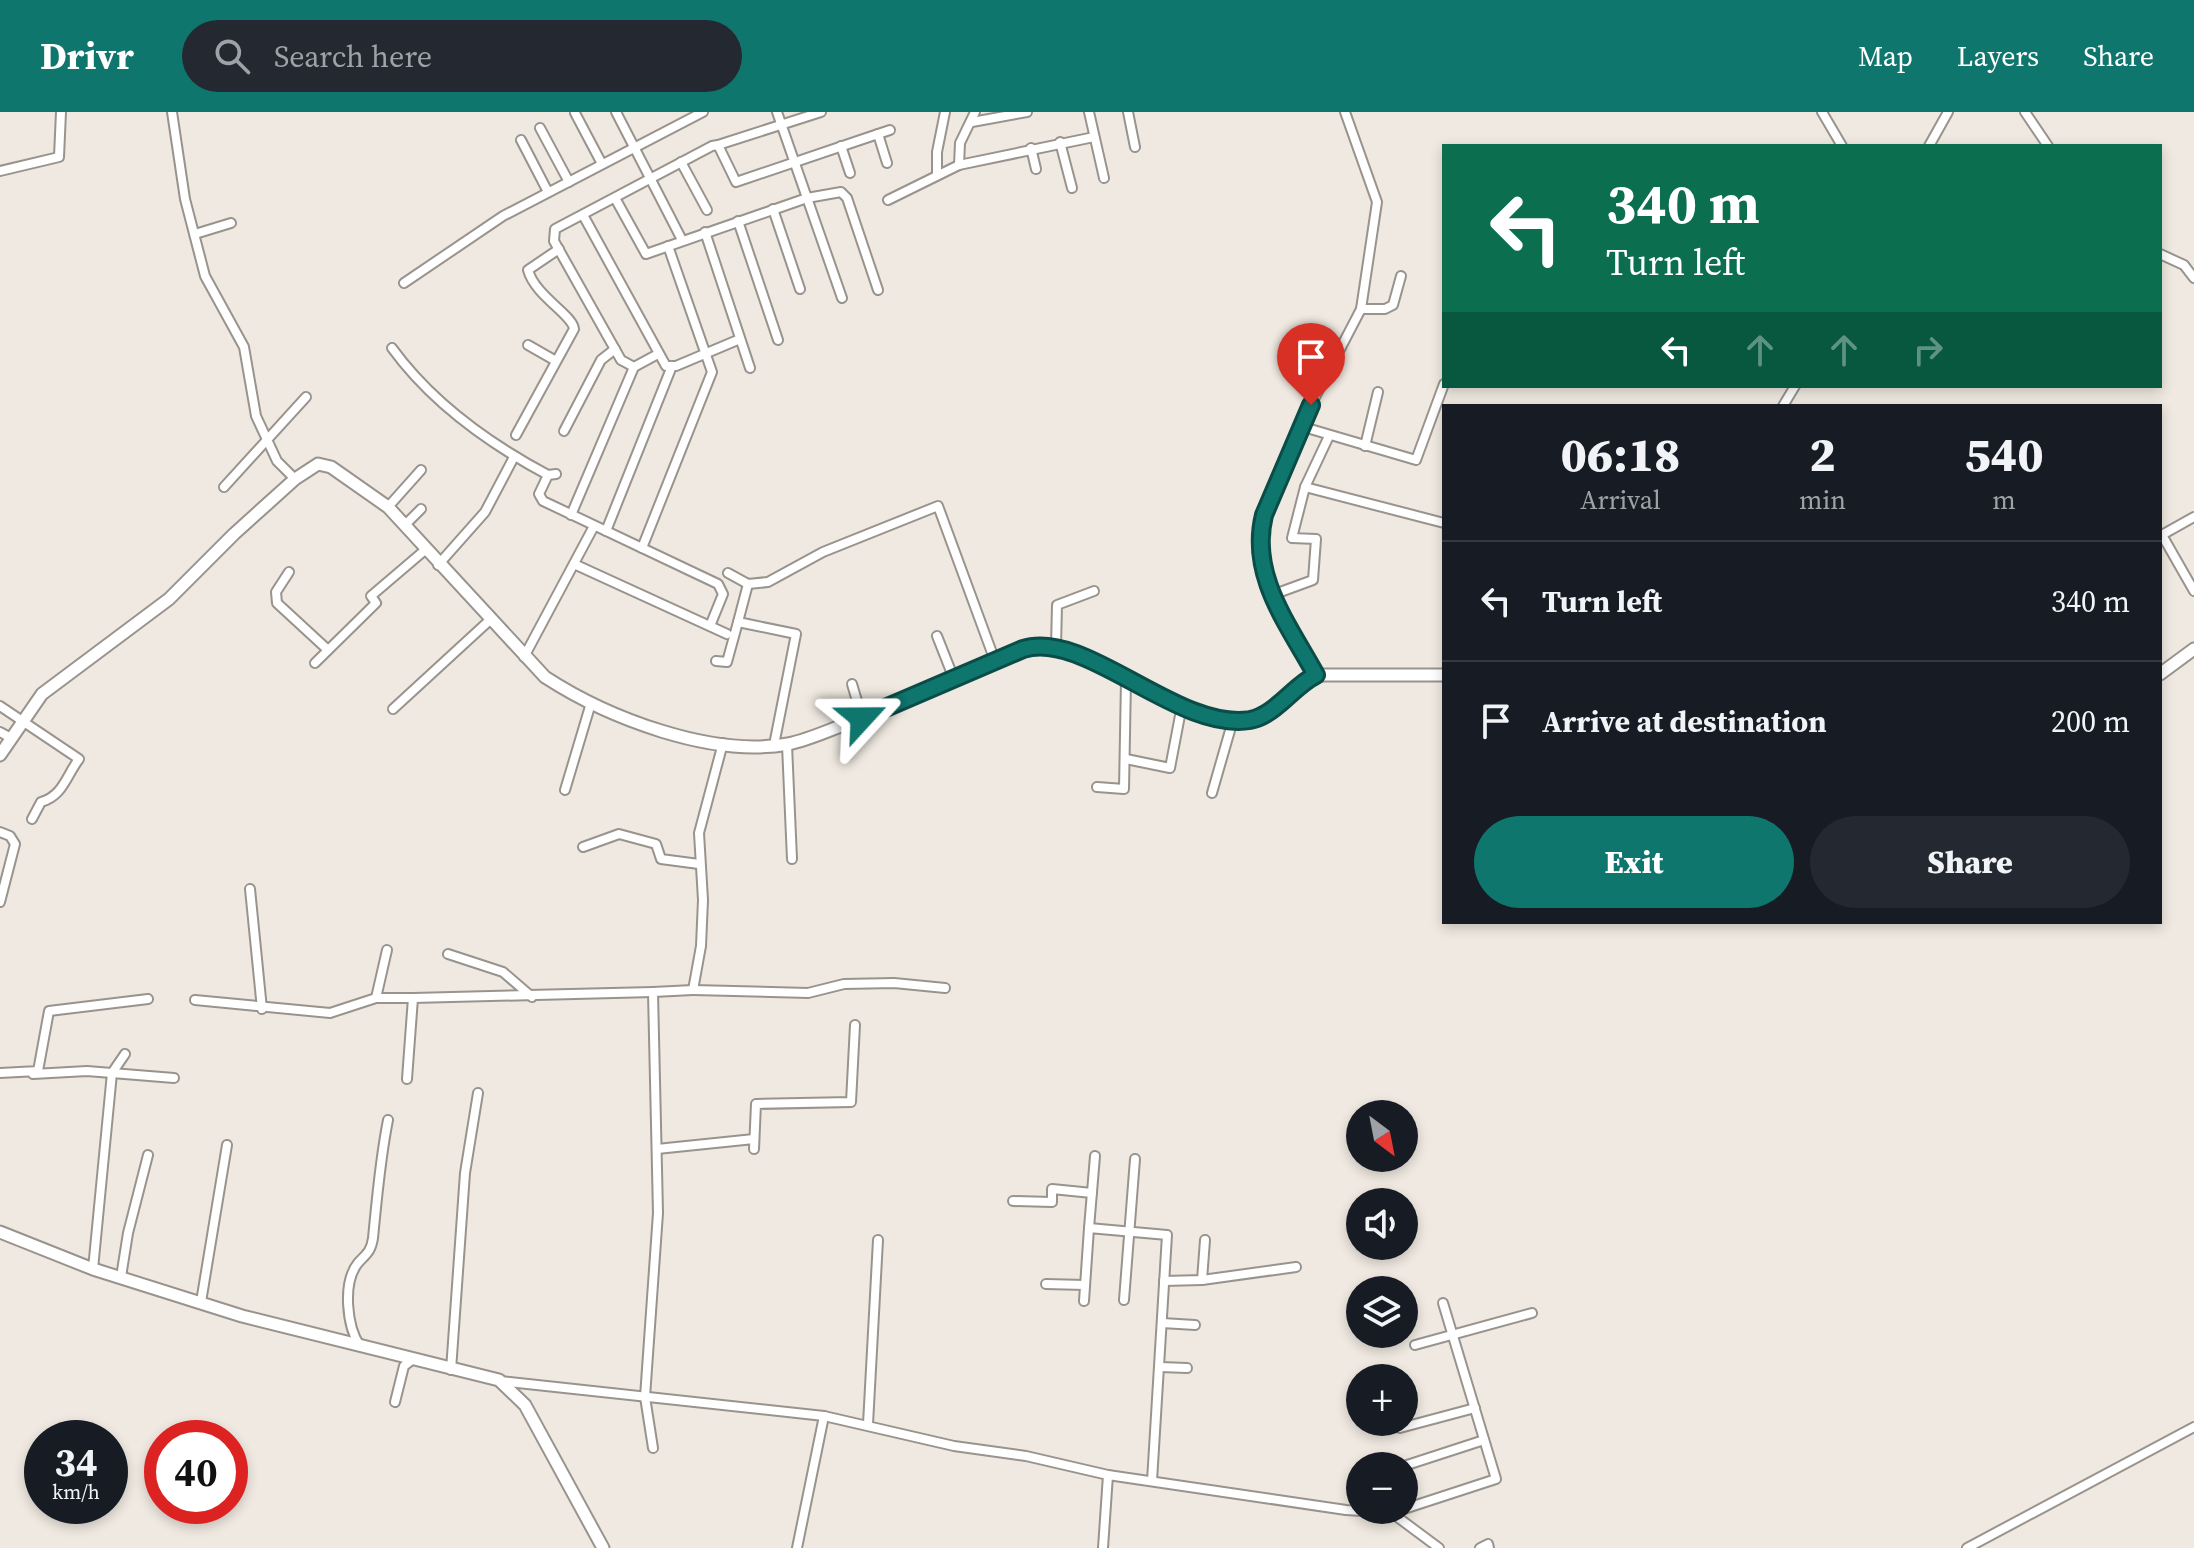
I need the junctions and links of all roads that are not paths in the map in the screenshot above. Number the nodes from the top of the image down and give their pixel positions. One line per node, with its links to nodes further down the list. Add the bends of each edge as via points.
1 (61, 112): 39 (street, via 59,157)
2 (172, 112): 58 (street)
3 (616, 112): 29 (street)
4 (703, 112): 29 (street)
5 (777, 112): 18 (street)
6 (821, 112): 18 (street)
7 (945, 112): 41 (street)
8 (975, 112): 17 (street)
9 (1027, 112): 17 (street)
10 (1089, 112): 22 (street)
11 (1128, 112): 31 (street)
12 (1345, 112): 69 (street, via 1377,202)
13 (1822, 112): 25 (street)
14 (1948, 112): 26 (street)
15 (2025, 112): 27 (street)
16 (575, 113): 36 (street)
17 (972, 122): 37 (street, via 960,143)
18 (782, 125): 28 (street); 34 (street)
19 (540, 128): 44 (street)
20 (890, 130): 21 (street)
21 (878, 134): 30 (street); 35 (street)
22 (1094, 137): 24 (street); 43 (street)
23 (521, 140): 47 (street)
24 (1060, 142): 32 (street); 46 (street)
25 (1841, 144)
26 (1930, 144)
27 (2047, 144)
28 (718, 145): 33 (street); 45 (street)
29 (635, 146): 36 (street); 42 (street)
30 (841, 146): 34 (street); 40 (street)
31 (1135, 147)
32 (1031, 148): 37 (street); 38 (street)
33 (681, 162): 42 (street); 53 (street)
34 (794, 162): 45 (street); 50 (street)
35 (887, 163)
36 (602, 164): 44 (street)
37 (959, 165): 41 (street)
38 (1036, 169)
39 (0, 171)
40 (850, 173)
41 (937, 174): 51 (street)
42 (651, 178): 49 (street); 59 (street)
43 (1104, 178)
44 (569, 182): 47 (street)
45 (736, 182): 48 (street)
46 (1072, 188)
47 (548, 192): 65 (street)
48 (741, 194)
49 (615, 198): 54 (street); 60 (street, via 646,254)
50 (807, 198): 52 (street); 67 (street, via 834,190 847,198); 68 (street)
51 (888, 200)
52 (773, 209): 55 (street); 66 (street)
53 (707, 210)
54 (583, 215): 61 (street, via 555,229); 76 (street)
55 (738, 221): 57 (street); 71 (street)
56 (231, 223): 58 (street)
57 (705, 232): 59 (street); 70 (street)
58 (195, 234): 88 (street, via 205,276 244,347 249,391)
59 (682, 240): 60 (street)
60 (668, 246): 75 (street)
61 (559, 249): 74 (street); 77 (street, via 528,270 546,301 574,324)
62 (2162, 255): 64 (street, via 2184,265)
63 (1401, 276): 69 (street, via 1393,305)
64 (2194, 278)
65 (404, 283)
66 (800, 289)
67 (878, 290)
68 (842, 298)
69 (1361, 309): 84 (street)
70 (740, 339): 75 (street); 80 (street)
71 (778, 340)
72 (528, 345): 77 (street)
73 (392, 348): 90 (street, via 457,418)
74 (615, 349): 79 (street, via 625,365); 85 (street, via 601,360)
75 (706, 353): 78 (street); 105 (street, via 711,380)
76 (658, 354): 78 (street); 79 (street)
77 (556, 361): 86 (street)
78 (672, 366): 102 (street)
79 (634, 367): 97 (street)
80 (750, 368)
81 (1443, 388): 89 (street, via 1418,459)
82 (1378, 392): 89 (street)
83 (306, 397): 88 (street)
84 (1300, 426): 87 (street); 114 (street, via 1259,533)
85 (564, 431)
86 (516, 435)
87 (1329, 436): 89 (street); 94 (street)
88 (267, 440): 92 (street, via 277,461); 93 (street)
89 (1365, 446)
90 (514, 457): 97 (street, via 552,475 540,498); 108 (street, via 485,512)
91 (421, 470): 95 (street)
92 (295, 479): 95 (street, via 314,465 323,465); 139 (street, via 169,599 42,694)
93 (224, 487)
94 (1305, 487): 99 (street); 114 (street, via 1292,538 1316,539 1313,580)
95 (388, 507): 100 (street)
96 (421, 509): 100 (street)
97 (571, 515): 101 (street)
98 (2194, 517): 103 (street)
99 (1442, 522)
100 (406, 524): 106 (street)
101 (594, 526): 102 (street); 107 (street)
102 (606, 531): 105 (street)
103 (2162, 534)
104 (2162, 537): 113 (street)
105 (642, 548): 117 (street, via 718,584 723,594)
106 (425, 550): 108 (street); 122 (street, via 371,596 376,603)
107 (574, 564): 117 (street); 123 (street)
108 (438, 565): 115 (street)
109 (289, 572): 122 (street, via 276,592 277,603)
110 (728, 573): 111 (street)
111 (748, 584): 116 (street); 125 (street, via 777,579 823,552 938,506)
112 (1094, 591): 120 (street, via 1057,605)
113 (2194, 591)
114 (1272, 595): 128 (street)
115 (491, 619): 123 (street); 136 (street)
116 (738, 622): 124 (street, via 727,662); 142 (street, via 796,634)
117 (710, 626): 118 (street)
118 (727, 634)
119 (937, 636): 130 (street)
120 (1056, 647): 125 (street, via 1032,646); 131 (street)
121 (2194, 649): 127 (street)
122 (328, 650): 126 (street)
123 (524, 657): 133 (street, via 545,677)
124 (716, 661)
125 (995, 661): 130 (street)
126 (315, 663)
127 (2162, 673)
128 (1316, 675): 129 (street); 138 (street, via 1267,713)
129 (1442, 675)
130 (954, 679): 137 (street)
131 (1126, 680): 134 (street); 144 (street)
132 (852, 684): 137 (street)
133 (591, 703): 141 (street, via 670,735); 146 (street)
134 (1182, 705): 138 (street); 144 (street, via 1170,768)
135 (0, 706): 139 (street)
136 (393, 709)
137 (862, 718): 142 (street)
138 (1233, 720): 147 (street)
139 (21, 721): 140 (street); 148 (street, via 79,759 62,788 41,802)
140 (6, 735): 143 (street)
141 (723, 743): 142 (street); 152 (street, via 701,824)
142 (780, 745): 151 (street)
143 (0, 755)
144 (1126, 759): 145 (street, via 1123,791)
145 (1097, 787)
146 (565, 790)
147 (1212, 793)
148 (32, 819)
149 (0, 832): 154 (street, via 15,844)
150 (583, 847): 152 (street, via 621,834 656,844 659,859)
151 (792, 859)
152 (699, 864): 158 (street, via 701,946)
153 (250, 889): 165 (street)
154 (0, 902)
155 (387, 950): 161 (street)
156 (448, 954): 160 (street, via 503,972)
157 (945, 988): 158 (street, via 881,983 844,984 808,993)
158 (693, 990): 159 (street)
159 (653, 992): 160 (street); 176 (street)
160 (532, 997): 162 (street)
161 (376, 998): 162 (street); 165 (street, via 330,1013)
162 (413, 998): 171 (street)
163 (148, 999): 169 (street, via 49,1011 38,1071)
164 (195, 1000): 165 (street)
165 (262, 1009)
166 (855, 1025): 174 (street, via 851,1102 756,1104)
167 (125, 1054): 168 (street)
168 (112, 1073): 169 (street); 170 (street); 189 (street)
169 (0, 1075)
170 (174, 1078)
171 (407, 1079)
172 (478, 1093): 208 (street, via 465,1173)
173 (388, 1120): 204 (street, via 371,1247 355,1269 349,1301 348,1324)
174 (754, 1139): 176 (street); 177 (street)
175 (227, 1145): 197 (street)
176 (657, 1149): 210 (street, via 655,1281)
177 (754, 1149)
178 (148, 1155): 190 (street)
179 (1095, 1156): 181 (street)
180 (1135, 1159): 185 (street)
181 (1092, 1193): 182 (street, via 1052,1189 1052,1202); 183 (street)
182 (1013, 1201)
183 (1089, 1228): 185 (street); 194 (street)
184 (0, 1232): 189 (street)
185 (1131, 1233): 192 (street, via 1167,1235); 195 (street)
186 (878, 1240): 215 (street)
187 (1205, 1240): 191 (street)
188 (1296, 1267): 191 (street)
189 (93, 1269): 190 (street)
190 (121, 1277): 197 (street)
191 (1202, 1280): 192 (street)
192 (1164, 1281): 200 (street)
193 (1046, 1284): 194 (street)
194 (1085, 1285): 196 (street)
195 (1124, 1300)
196 (1084, 1301)
197 (201, 1302): 204 (street)
198 (1443, 1303): 202 (street)
199 (1532, 1313): 202 (street)
200 (1162, 1323): 201 (street); 206 (street)
201 (1195, 1325)
202 (1454, 1332): 203 (street); 212 (street)
203 (1418, 1344)
204 (360, 1346): 205 (street)
205 (413, 1359): 208 (street); 211 (street, via 404,1366)
206 (1160, 1367): 207 (street); 221 (street)
207 (1187, 1368)
208 (451, 1370): 209 (street)
209 (499, 1380): 210 (street); 226 (street, via 525,1405)
210 (645, 1397): 213 (street); 218 (street)
211 (395, 1402)
212 (1475, 1408): 214 (street); 217 (street)
213 (824, 1416): 215 (street); 227 (street)
214 (1418, 1423)
215 (868, 1424): 220 (street)
216 (2194, 1427): 225 (street)
217 (1484, 1440): 219 (street); 222 (street, via 1496,1479)
218 (653, 1448)
219 (1418, 1461)
220 (1108, 1475): 221 (street); 228 (street)
221 (1152, 1481): 223 (street)
222 (1418, 1505)
223 (1346, 1510)
224 (1413, 1524): 229 (street)
225 (1971, 1546)
226 (603, 1548)
227 (797, 1548)
228 (1103, 1548)
229 (1439, 1548)
230 (1480, 1548): 231 (street)
231 (1489, 1548)

